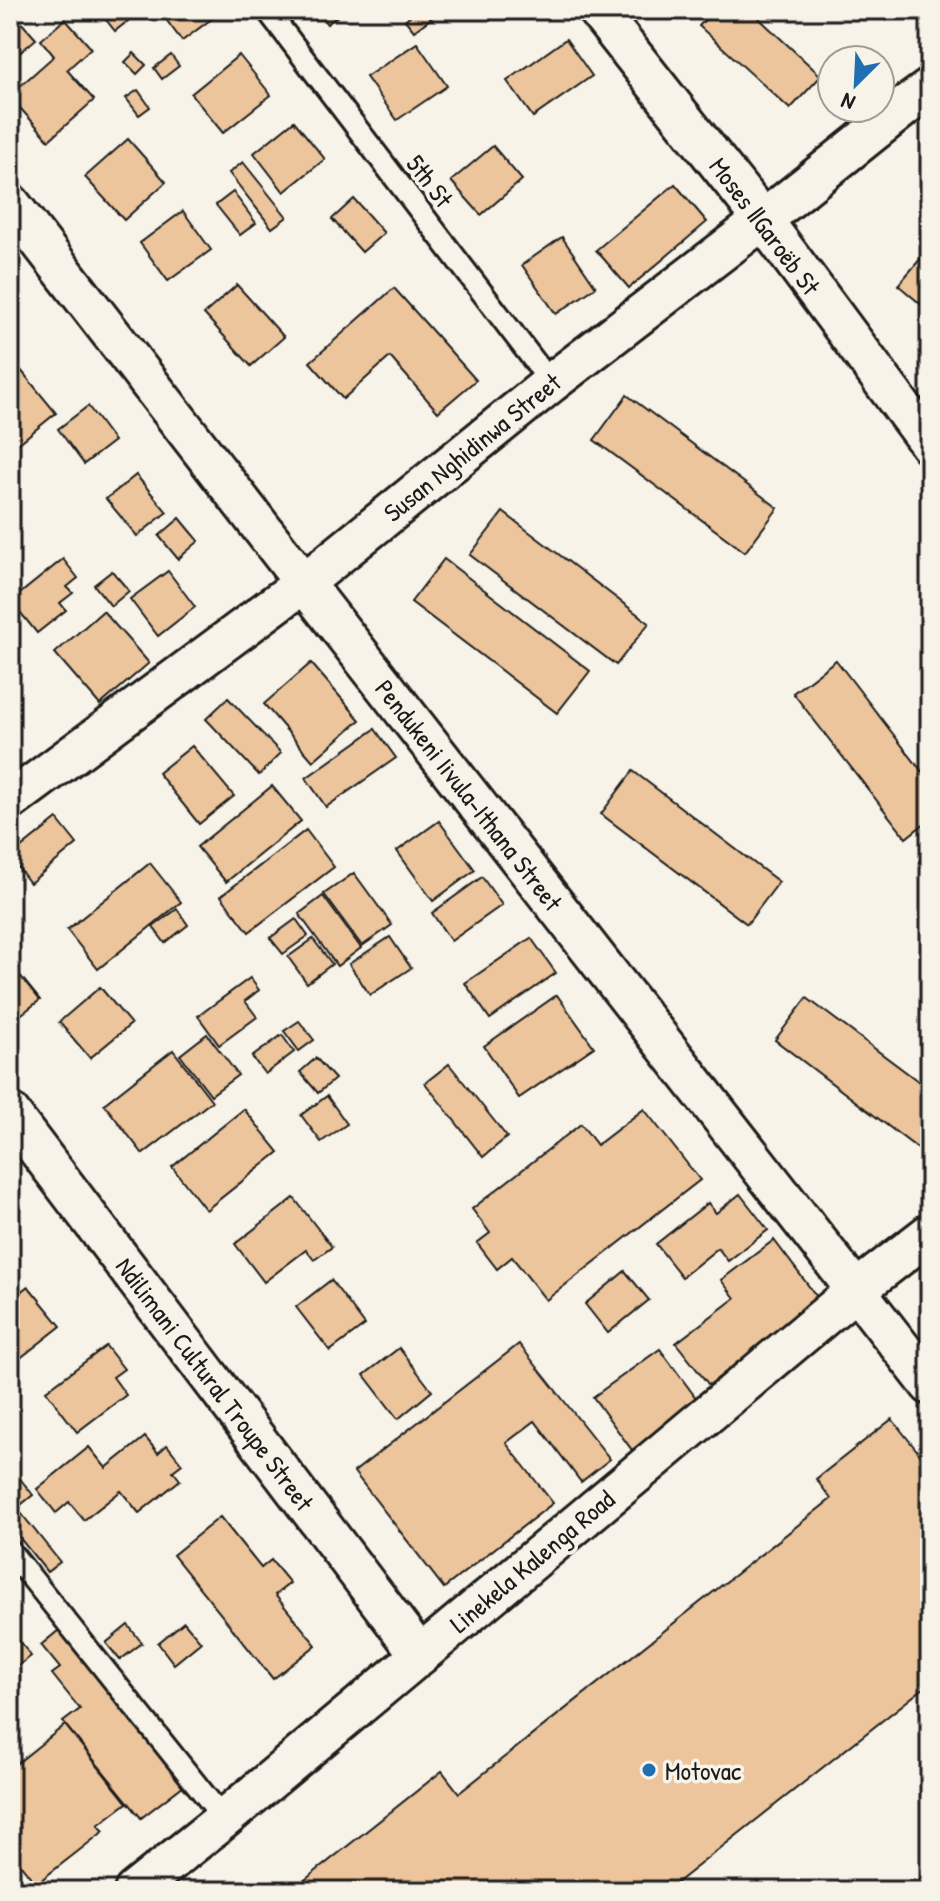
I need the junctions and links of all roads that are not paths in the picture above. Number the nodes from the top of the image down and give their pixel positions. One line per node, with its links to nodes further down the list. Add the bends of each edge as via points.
1 (267, 10): 6 (lane, 5th St)
2 (597, 10): 5 (street, Moses ǁGaroëb St)
3 (928, 94): 5 (street, Susan Nghidinwa Street, via 908,104)
4 (10, 203): 8 (street, Pendukeni Iivula-Ithana Street)
5 (763, 220): 6 (street, Susan Nghidinwa Street); 7 (street, Moses ǁGaroëb St)
6 (551, 383): 8 (street, Susan Nghidinwa Street)
7 (930, 445)
8 (304, 583): 9 (street, Susan Nghidinwa Street); 12 (street, Pendukeni Iivula-Ithana Street)
9 (10, 801)
10 (10, 1113): 15 (street, Ndilimani Cultural Troupe Street)
11 (930, 1233): 12 (street, Linekela Kalenga Road)
12 (855, 1291): 13 (street, Pendukeni Iivula-Ithana Street); 15 (street, Linekela Kalenga Road)
13 (930, 1385)
14 (10, 1551): 16 (lane)
15 (420, 1655): 16 (street, Linekela Kalenga Road)
16 (224, 1819): 17 (street, Linekela Kalenga Road)
17 (134, 1891)

